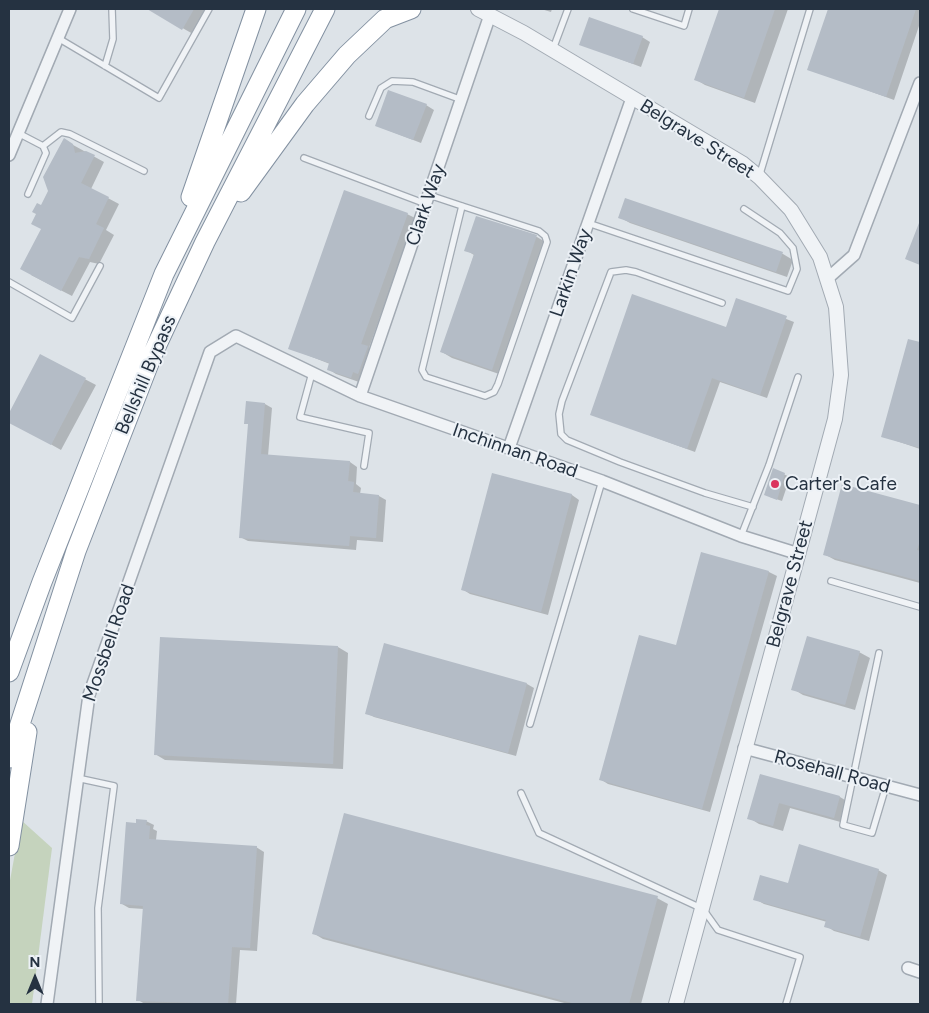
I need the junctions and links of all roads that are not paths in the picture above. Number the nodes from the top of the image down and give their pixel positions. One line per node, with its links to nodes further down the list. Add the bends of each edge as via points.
1 (70, 9): 13 (street)
2 (112, 9): 15 (lane, via 113,39)
3 (209, 9): 15 (lane, via 159,98)
4 (256, 9): 33 (highway)
5 (296, 9): 33 (highway, Bellshill Bypass)
6 (325, 9): 31 (highway, Bellshill Bypass)
7 (411, 9): 31 (highway, via 384,19 347,55 305,104)
8 (568, 9): 14 (lane)
9 (633, 9): 10 (lane, via 684,26)
10 (689, 9)
11 (810, 9): 25 (lane)
12 (484, 12): 14 (street, Belgrave Street); 18 (street, Clark Way)
13 (58, 38): 15 (lane); 20 (street)
14 (552, 51): 17 (street, Belgrave Street)
15 (105, 66)
16 (920, 83): 34 (street, via 854,255)
17 (632, 98): 25 (street, Belgrave Street, via 742,163); 30 (street, Larkin Way)
18 (462, 100): 19 (lane, via 413,82 392,81 382,88); 27 (street, Clark Way)
19 (369, 116)
20 (18, 133): 21 (lane); 22 (street)
21 (43, 146): 24 (lane, via 60,132 70,134); 26 (lane, via 45,157)
22 (9, 154)
23 (304, 158): 27 (lane)
24 (144, 171)
25 (759, 177): 34 (street, Belgrave Street, via 791,210 820,256)
26 (28, 194)
27 (428, 200): 28 (lane); 40 (street, Clark Way)
28 (462, 206): 28 (lane, via 538,231 547,242 498,384 494,392 484,396 426,377 422,370)
29 (744, 209): 30 (lane, via 780,233 793,248 797,268 788,291)
30 (588, 223): 41 (street, Larkin Way)
31 (205, 242): 50 (highway, Bellshill Bypass, via 153,353 76,551)
32 (100, 266): 35 (lane, via 72,318)
33 (164, 274): 51 (highway, Bellshill Bypass)
34 (828, 278): 46 (street, Belgrave Street, via 836,307 841,375 835,419)
35 (9, 282)
36 (722, 303): 44 (lane, via 636,272 611,272 562,401 559,414 561,434 567,440 620,462)
37 (236, 336): 38 (street, Inchinnan Road); 55 (street, Mossbell Road, via 210,352 89,695)
38 (312, 372): 40 (street, Inchinnan Road); 42 (lane, via 300,417 368,433)
39 (798, 377): 44 (lane)
40 (360, 396): 41 (street, Inchinnan Road)
41 (509, 448): 43 (street, Inchinnan Road)
42 (364, 466)
43 (602, 482): 45 (street, Inchinnan Road); 52 (lane)
44 (753, 507): 45 (lane)
45 (740, 536): 46 (street, Inchinnan Road)
46 (799, 554): 53 (street, Belgrave Street)
47 (831, 581): 48 (lane)
48 (920, 607)
49 (879, 653): 56 (lane)
50 (37, 669): 54 (highway, Bellshill Bypass); 60 (highway)
51 (9, 672)
52 (530, 724)
53 (744, 748): 56 (street, Rosehall Road); 61 (street, Belgrave Street)
54 (9, 758)
55 (77, 778): 64 (street, Mossbell Road); 65 (lane, via 114,786 98,908)
56 (852, 778): 57 (street, Rosehall Road); 57 (lane, via 843,825 872,833)
57 (886, 786): 59 (street, Rosehall Road)
58 (521, 793): 61 (lane, via 539,833)
59 (920, 795)
60 (9, 846)
61 (703, 909): 66 (street, Belgrave Street); 67 (lane, via 718,930 800,957)
62 (908, 968): 63 (street)
63 (920, 972)
64 (47, 1004)
65 (99, 1004)
66 (676, 1004)
67 (786, 1004)

